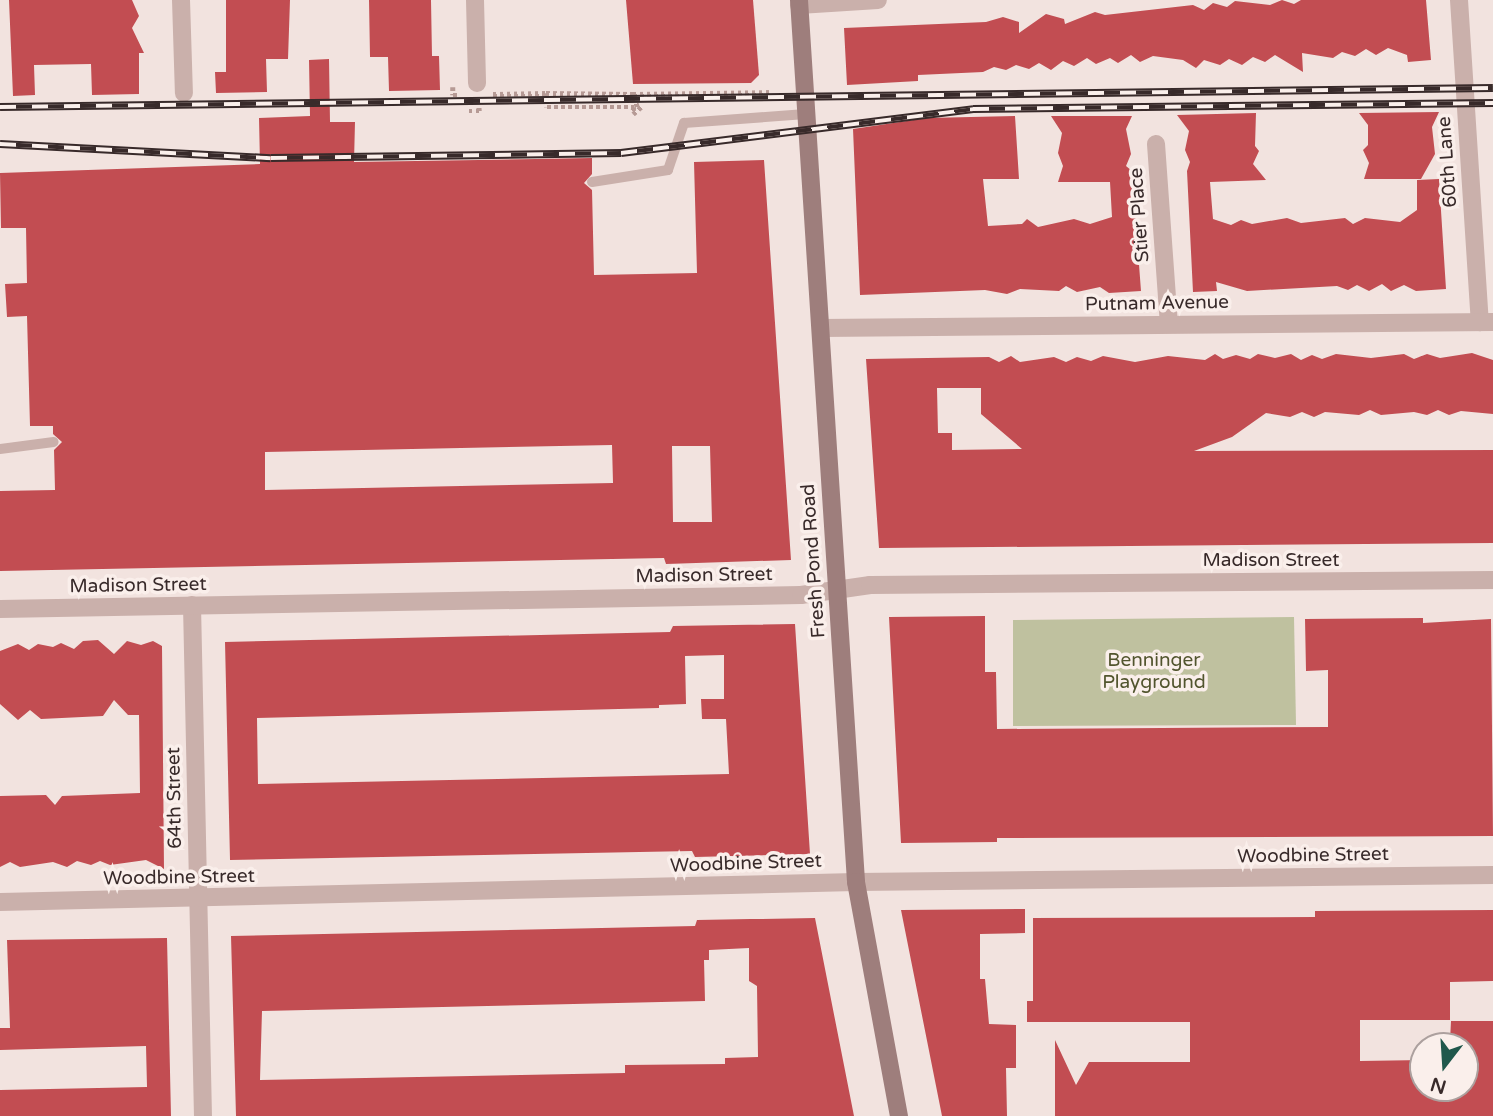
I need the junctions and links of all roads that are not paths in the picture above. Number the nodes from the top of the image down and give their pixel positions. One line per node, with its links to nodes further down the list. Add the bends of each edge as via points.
1 (181, 0): 7 (street)
2 (475, 0): 6 (street)
3 (878, 0): 5 (street)
4 (1459, 0): 11 (street, 60th Lane)
5 (799, 3): 8 (main road, Fresh Pond Road)
6 (482, 88)
7 (184, 93)
8 (806, 114): 10 (lane, via 684,123 668,170); 13 (main road, Fresh Pond Road)
9 (1156, 144): 12 (street, Stier Place)
10 (592, 182)
11 (1487, 322): 12 (street, Putnam Avenue)
12 (1169, 324): 13 (street, Putnam Avenue)
13 (821, 328): 17 (main road, Fresh Pond Road)
14 (54, 442): 15 (lane)
15 (0, 449)
16 (1493, 580): 17 (street, Madison Street, via 870,585)
17 (837, 590): 18 (street, Madison Street, via 801,595); 21 (main road, Fresh Pond Road)
18 (192, 605): 19 (street, Madison Street); 22 (street, 64th Street)
19 (0, 609)
20 (1493, 875): 21 (street, Woodbine Street)
21 (856, 881): 22 (street, Woodbine Street); 25 (main road, Fresh Pond Road)
22 (199, 899): 23 (street, Woodbine Street); 24 (street, 64th Street)
23 (0, 902)
24 (203, 1116)
25 (899, 1116)

